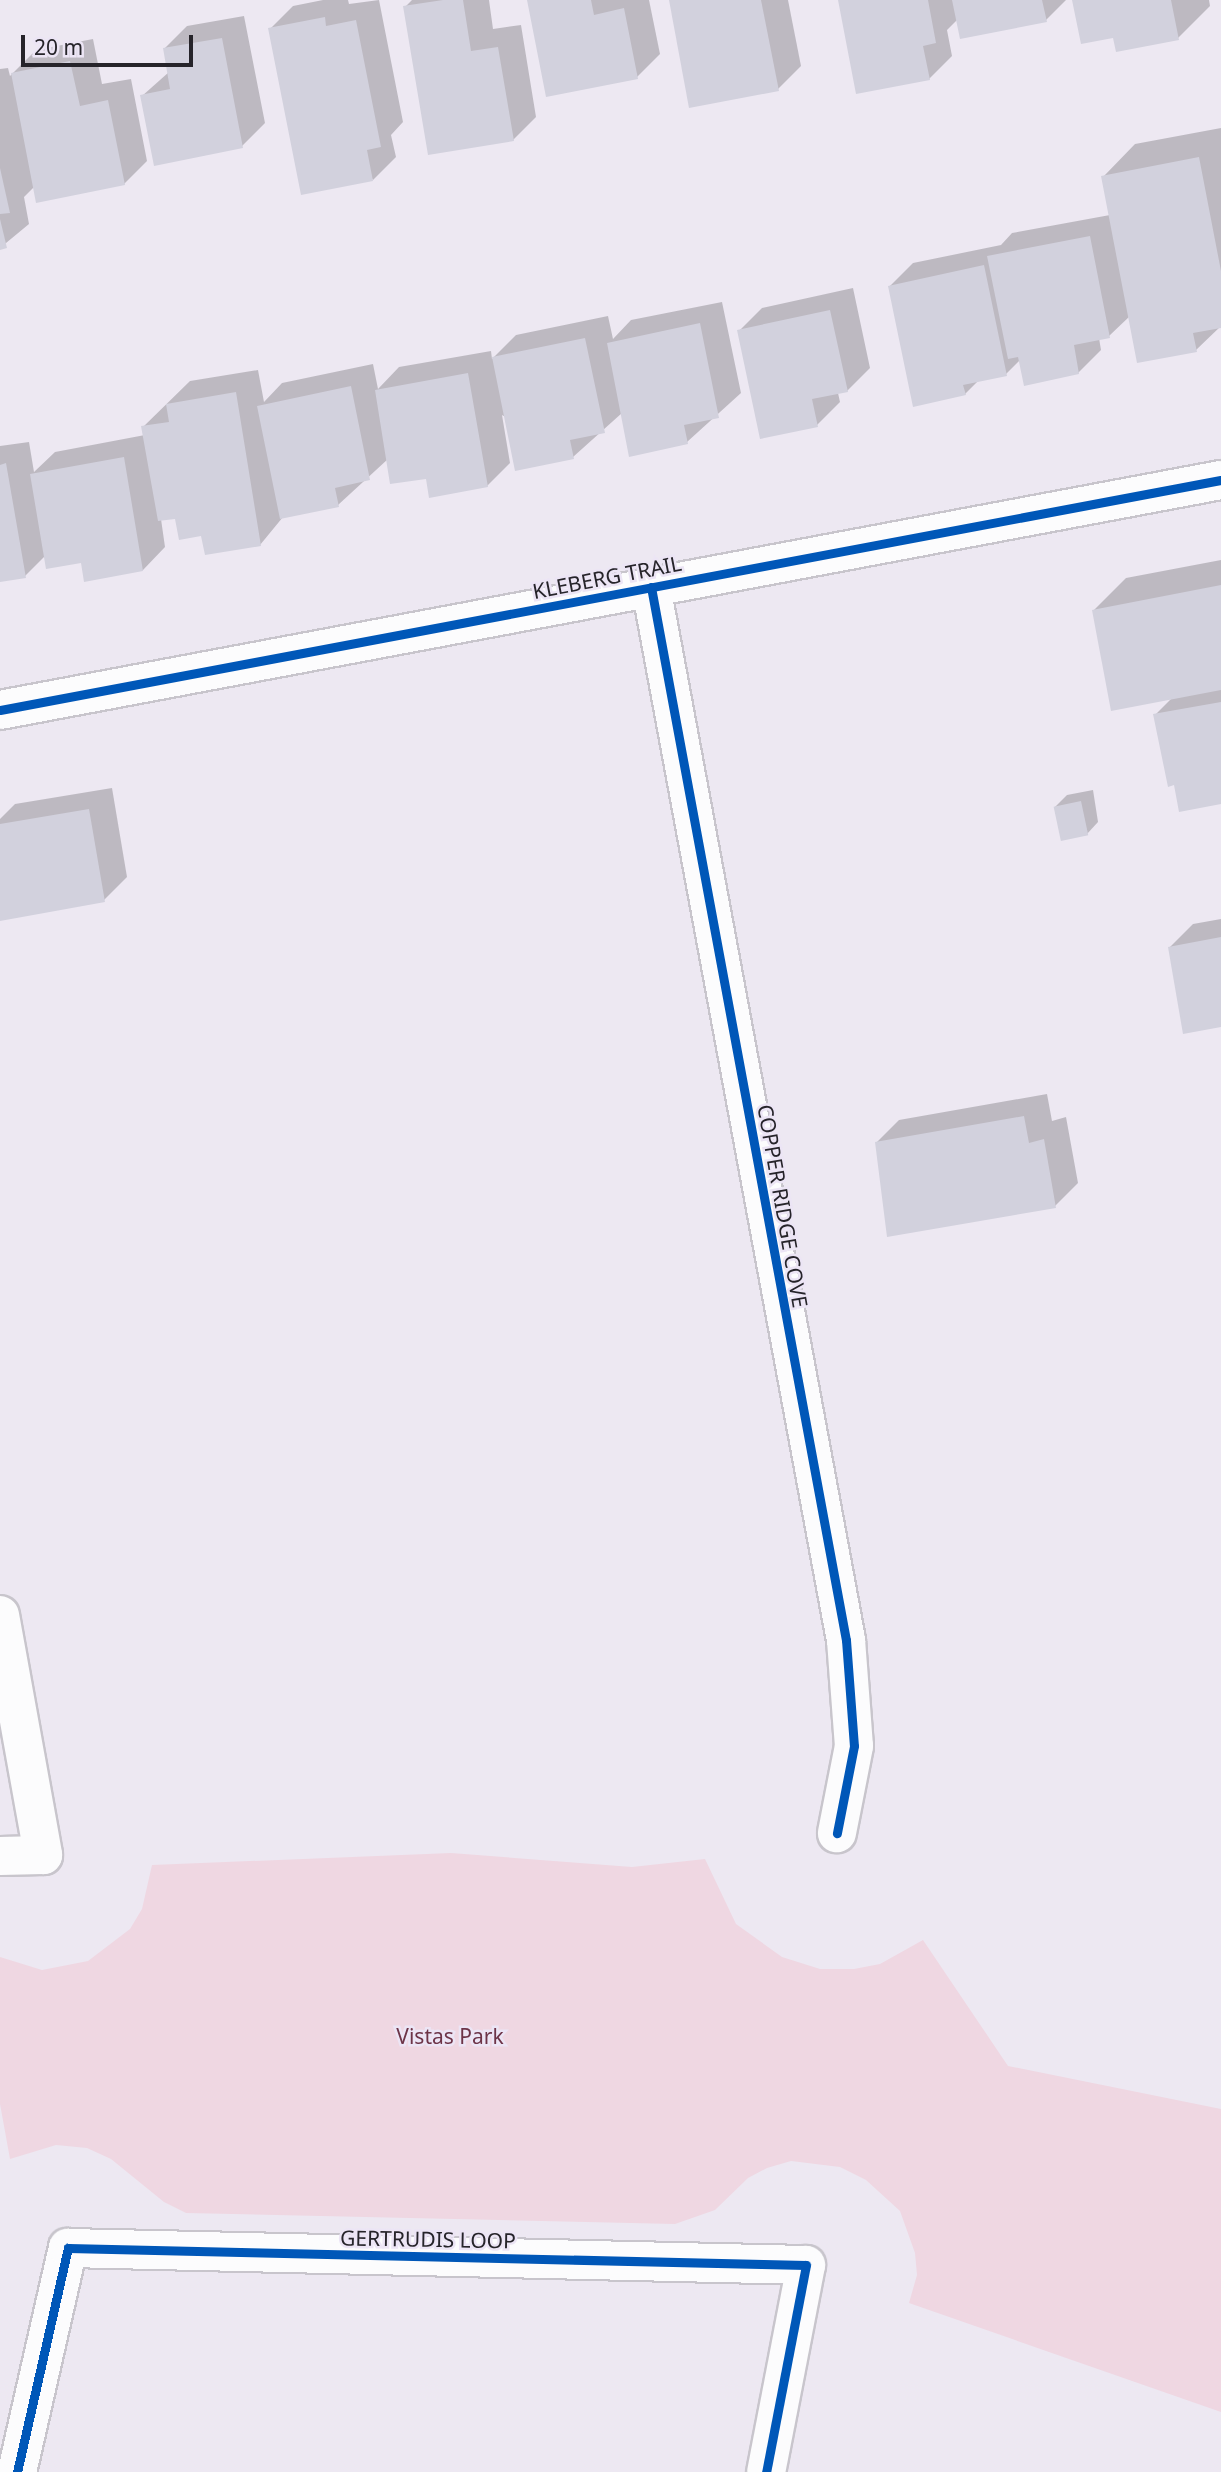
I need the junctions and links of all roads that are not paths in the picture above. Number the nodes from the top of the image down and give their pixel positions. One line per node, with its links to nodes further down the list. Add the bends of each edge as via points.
1 (1221, 480): 2 (street, KLEBERG TRAIL)
2 (651, 587): 3 (street, KLEBERG TRAIL); 5 (street, COPPER RIDGE COVE, via 846,1640 854,1746)
3 (0, 710)
4 (0, 1615): 6 (street, via 43,1855)
5 (837, 1833)
6 (0, 1856)
7 (18, 2472): 8 (street, GERTRUDIS LOOP, via 68,2248 806,2266)
8 (766, 2472)

